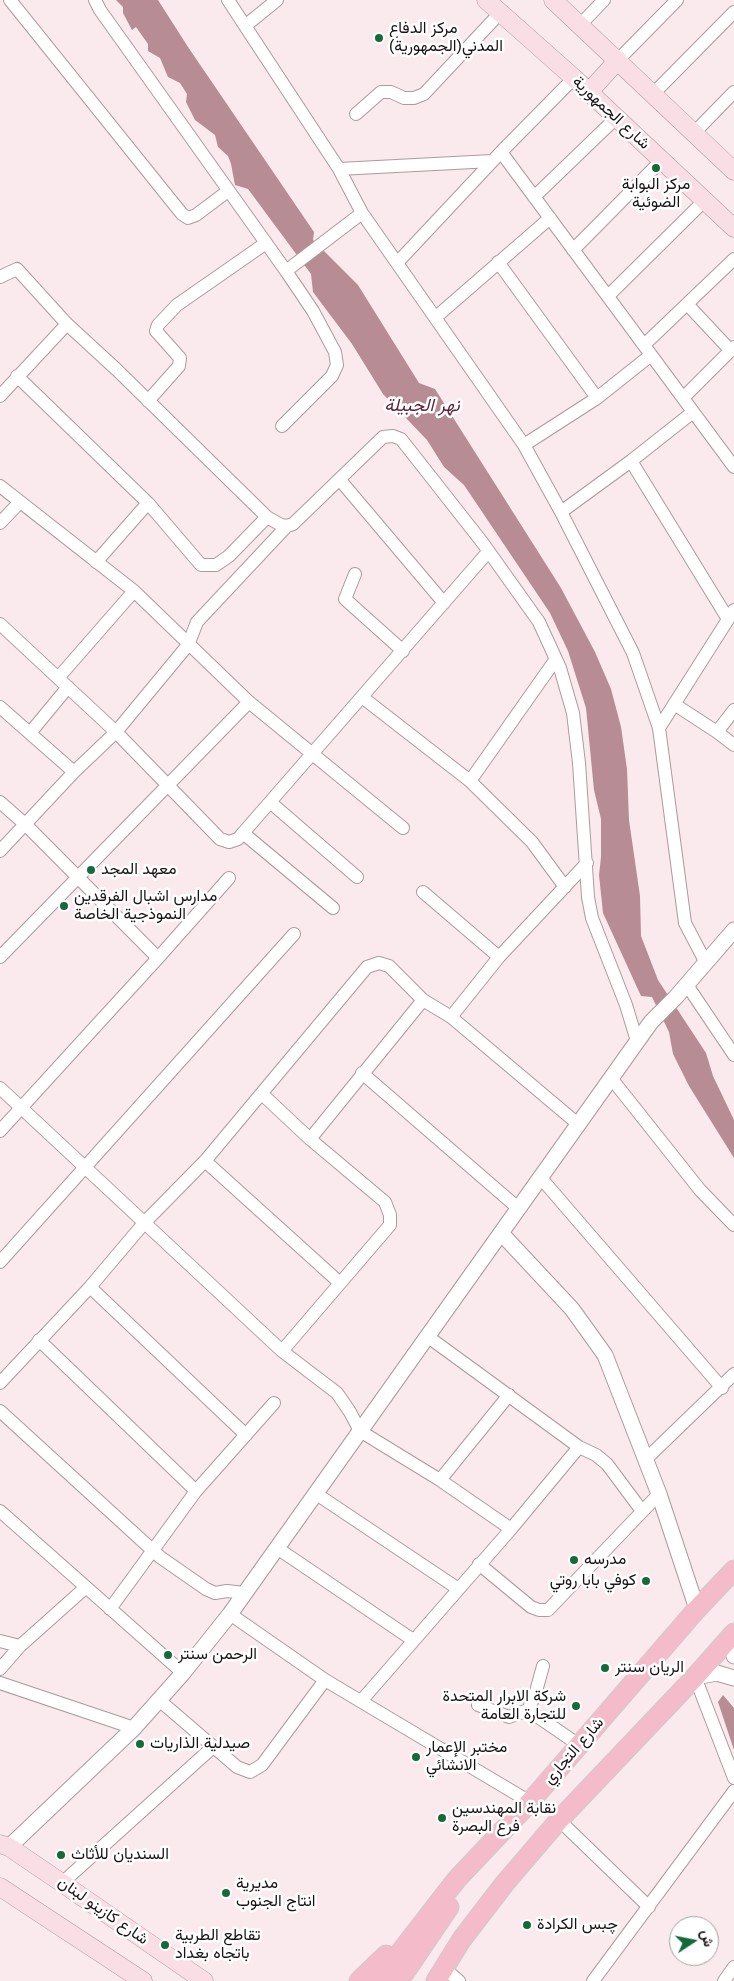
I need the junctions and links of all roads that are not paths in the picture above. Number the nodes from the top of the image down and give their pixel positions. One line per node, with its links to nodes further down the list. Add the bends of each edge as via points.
1 (9, 0): 9 (street); 26 (street, via 182,214 188,218 196,215)
2 (95, 0): 26 (street)
3 (228, 0): 13 (street)
4 (277, 0): 13 (street)
5 (486, 0): 11 (main road, شارع الجمهورية)
6 (553, 0): 12 (main road)
7 (604, 0): 12 (street)
8 (677, 0): 14 (street)
9 (0, 6)
10 (734, 12): 18 (street)
11 (500, 13): 15 (main road, شارع الجمهورية); 19 (street, via 424,94 404,98 391,92 381,92)
12 (580, 25): 14 (main road)
13 (245, 26): 24 (street)
14 (618, 60): 17 (main road); 18 (main road)
15 (574, 78): 17 (main road, شارع الجمهورية); 22 (street)
16 (734, 92): 21 (street)
17 (588, 93): 20 (main road, شارع الجمهورية)
18 (653, 94): 21 (main road)
19 (356, 114)
20 (616, 118): 23 (main road, شارع الجمهورية); 27 (street)
21 (693, 134): 25 (main road)
22 (496, 156): 24 (street); 27 (street); 36 (street)
23 (662, 160): 28 (main road, شارع الجمهورية); 33 (street)
24 (339, 169): 29 (street)
25 (734, 171)
26 (228, 191): 32 (street)
27 (534, 198): 30 (street)
28 (705, 200): 31 (main road, شارع الجمهورية); 39 (street)
29 (362, 213): 36 (street); 37 (street)
30 (550, 218): 33 (street); 35 (street)
31 (734, 228)
32 (266, 243): 37 (street); 49 (street, via 177,305 158,324 156,330 180,358 179,366)
33 (573, 250): 39 (street)
34 (734, 259): 40 (street)
35 (498, 262): 41 (street); 47 (street)
36 (396, 263): 41 (street)
37 (286, 271): 51 (street, via 318,319 335,352 337,365 332,376)
38 (0, 277): 42 (street, via 17,269)
39 (608, 296): 44 (street)
40 (687, 304): 43 (street); 44 (street)
41 (436, 317): 52 (street)
42 (66, 324): 45 (street); 49 (street)
43 (732, 349): 48 (street)
44 (647, 350): 47 (street); 48 (street)
45 (17, 376): 46 (street); 58 (street)
46 (0, 396)
47 (597, 398): 52 (street)
48 (683, 398): 50 (street)
49 (148, 401): 60 (street)
50 (693, 412): 53 (street); 54 (street)
51 (282, 426)
52 (524, 445): 59 (street)
53 (631, 461): 59 (street); 68 (street)
54 (732, 461)
55 (340, 480): 62 (street); 63 (street, via 383,437 401,439); 67 (street)
56 (0, 486): 57 (street)
57 (20, 502): 61 (street); 64 (street)
58 (148, 503): 60 (street, via 202,565 216,565 229,556); 64 (street)
59 (561, 512): 79 (street, via 633,653)
60 (267, 517): 62 (street)
61 (0, 523)
62 (287, 526): 70 (street, via 197,622)
63 (488, 552): 67 (street); 72 (street, via 540,622)
64 (96, 562): 66 (street)
65 (355, 574): 71 (street, via 346,599)
66 (134, 591): 70 (street); 73 (street)
67 (444, 603): 71 (street)
68 (731, 614): 76 (street)
69 (0, 624): 73 (street)
70 (188, 645): 75 (street); 80 (street)
71 (403, 650): 74 (street)
72 (556, 659): 86 (street); 94 (street, via 573,713)
73 (63, 683): 80 (street); 82 (street)
74 (362, 697): 84 (street); 86 (street)
75 (249, 702): 84 (street); 87 (street)
76 (674, 704): 79 (street); 81 (street)
77 (0, 707): 82 (street)
78 (734, 710): 81 (street)
79 (659, 728): 107 (street, via 685,922)
80 (116, 732): 85 (street); 87 (street)
81 (718, 732): 83 (street)
82 (30, 734): 85 (street)
83 (734, 745)
84 (312, 754): 89 (street); 91 (street)
85 (74, 772): 90 (street)
86 (470, 781): 98 (street, via 532,842)
87 (168, 785): 92 (street, via 220,839 229,842); 95 (street)
88 (0, 802): 90 (street)
89 (270, 802): 92 (street); 96 (street)
90 (26, 825): 93 (street); 95 (street)
91 (403, 828)
92 (243, 833): 100 (street)
93 (0, 851)
94 (587, 864): 98 (street); 111 (street, via 592,918)
95 (76, 877): 104 (street); 106 (street)
96 (357, 877)
97 (229, 878): 106 (street)
98 (565, 887): 105 (street)
99 (423, 892): 105 (street)
100 (333, 908)
101 (734, 918): 102 (street)
102 (734, 928): 107 (street)
103 (294, 934): 122 (street)
104 (0, 957)
105 (499, 957): 110 (street)
106 (158, 958): 117 (street)
107 (706, 963): 108 (street)
108 (686, 985): 111 (street); 112 (street)
109 (423, 1000): 110 (street); 113 (street); 116 (street, via 389,966 378,963 367,967)
110 (450, 1017): 118 (street)
111 (637, 1041): 114 (street)
112 (734, 1055)
113 (362, 1074): 120 (street); 124 (street)
114 (611, 1078): 118 (street); 126 (street, via 700,1190)
115 (0, 1088): 117 (street)
116 (262, 1094): 120 (street); 121 (street)
117 (22, 1107): 119 (street); 122 (street)
118 (578, 1124): 123 (street)
119 (0, 1132)
120 (310, 1139): 129 (street, via 385,1202 390,1214 390,1225)
121 (205, 1160): 125 (street); 129 (street)
122 (86, 1167): 125 (street); 128 (street)
123 (540, 1177): 124 (street); 136 (street)
124 (518, 1208): 127 (street)
125 (145, 1222): 130 (street); 133 (street)
126 (734, 1225)
127 (500, 1233): 131 (street); 143 (street, via 572,1309 600,1347)
128 (0, 1262)
129 (340, 1283): 133 (street)
130 (90, 1287): 132 (street); 141 (street)
131 (428, 1336): 137 (street); 140 (street)
132 (40, 1340): 135 (street); 145 (street)
133 (282, 1351): 140 (street, via 337,1394)
134 (734, 1374): 136 (street)
135 (0, 1383)
136 (722, 1388): 143 (street)
137 (509, 1395): 142 (street); 144 (street)
138 (274, 1403): 141 (street)
139 (0, 1411): 152 (street)
140 (360, 1431): 144 (street); 146 (street)
141 (246, 1436): 145 (street)
142 (579, 1446): 149 (street, via 608,1464); 150 (street)
143 (646, 1460): 147 (street)
144 (440, 1480): 150 (street)
145 (196, 1491): 152 (street)
146 (316, 1494): 151 (street); 156 (street)
147 (658, 1494): 149 (street); 159 (street)
148 (0, 1511): 155 (street)
149 (642, 1511): 153 (street, via 548,1610 531,1607)
150 (510, 1529): 153 (street)
151 (277, 1548): 157 (street); 162 (street)
152 (153, 1550): 157 (street, via 206,1589 215,1593 227,1590); 158 (street)
153 (479, 1564): 156 (street)
154 (734, 1570): 159 (main road, شارع التجاري)
155 (85, 1588): 158 (street); 164 (street)
156 (457, 1588): 162 (street)
157 (244, 1594): 160 (street)
158 (110, 1608): 167 (street)
159 (697, 1609): 177 (main road, شارع التجاري)
160 (230, 1614): 167 (street); 170 (street)
161 (734, 1633): 168 (main road)
162 (413, 1640): 173 (street)
163 (0, 1641): 164 (street)
164 (20, 1646): 166 (street)
165 (543, 1666): 175 (street)
166 (0, 1669)
167 (183, 1674): 172 (street)
168 (695, 1677): 169 (street, via 717,1673); 179 (street); 182 (main road)
169 (734, 1678)
170 (325, 1680): 173 (street); 178 (street, via 262,1765 250,1772 244,1770)
171 (0, 1683): 176 (street)
172 (158, 1700): 176 (street); 178 (street)
173 (362, 1700): 181 (street)
174 (478, 1705): 175 (street, via 509,1717)
175 (528, 1710): 177 (street)
176 (134, 1728): 183 (street)
177 (579, 1745): 181 (main road, شارع التجاري)
178 (213, 1747): 185 (street)
179 (734, 1778)
180 (734, 1791): 187 (street)
181 (530, 1802): 184 (main road, شارع التجاري)
182 (559, 1820): 187 (street); 190 (main road, via 505,1883)
183 (4, 1846): 185 (main road, شارع كازينو لبنان)
184 (457, 1879): 188 (main road, شارع التجاري); 195 (main road, via 448,1908)
185 (62, 1883): 192 (main road, شارع كازينو لبنان)
186 (0, 1887): 191 (main road)
187 (649, 1907): 197 (street)
188 (433, 1909): 193 (main road); 194 (main road, شارع التجاري)
189 (734, 1967): 198 (street)
190 (440, 1974): 196 (street)
191 (143, 1981)
192 (204, 1981)
193 (359, 1981)
194 (378, 1981)
195 (399, 1981)
196 (459, 1981)
197 (593, 1981)
198 (724, 1981)

